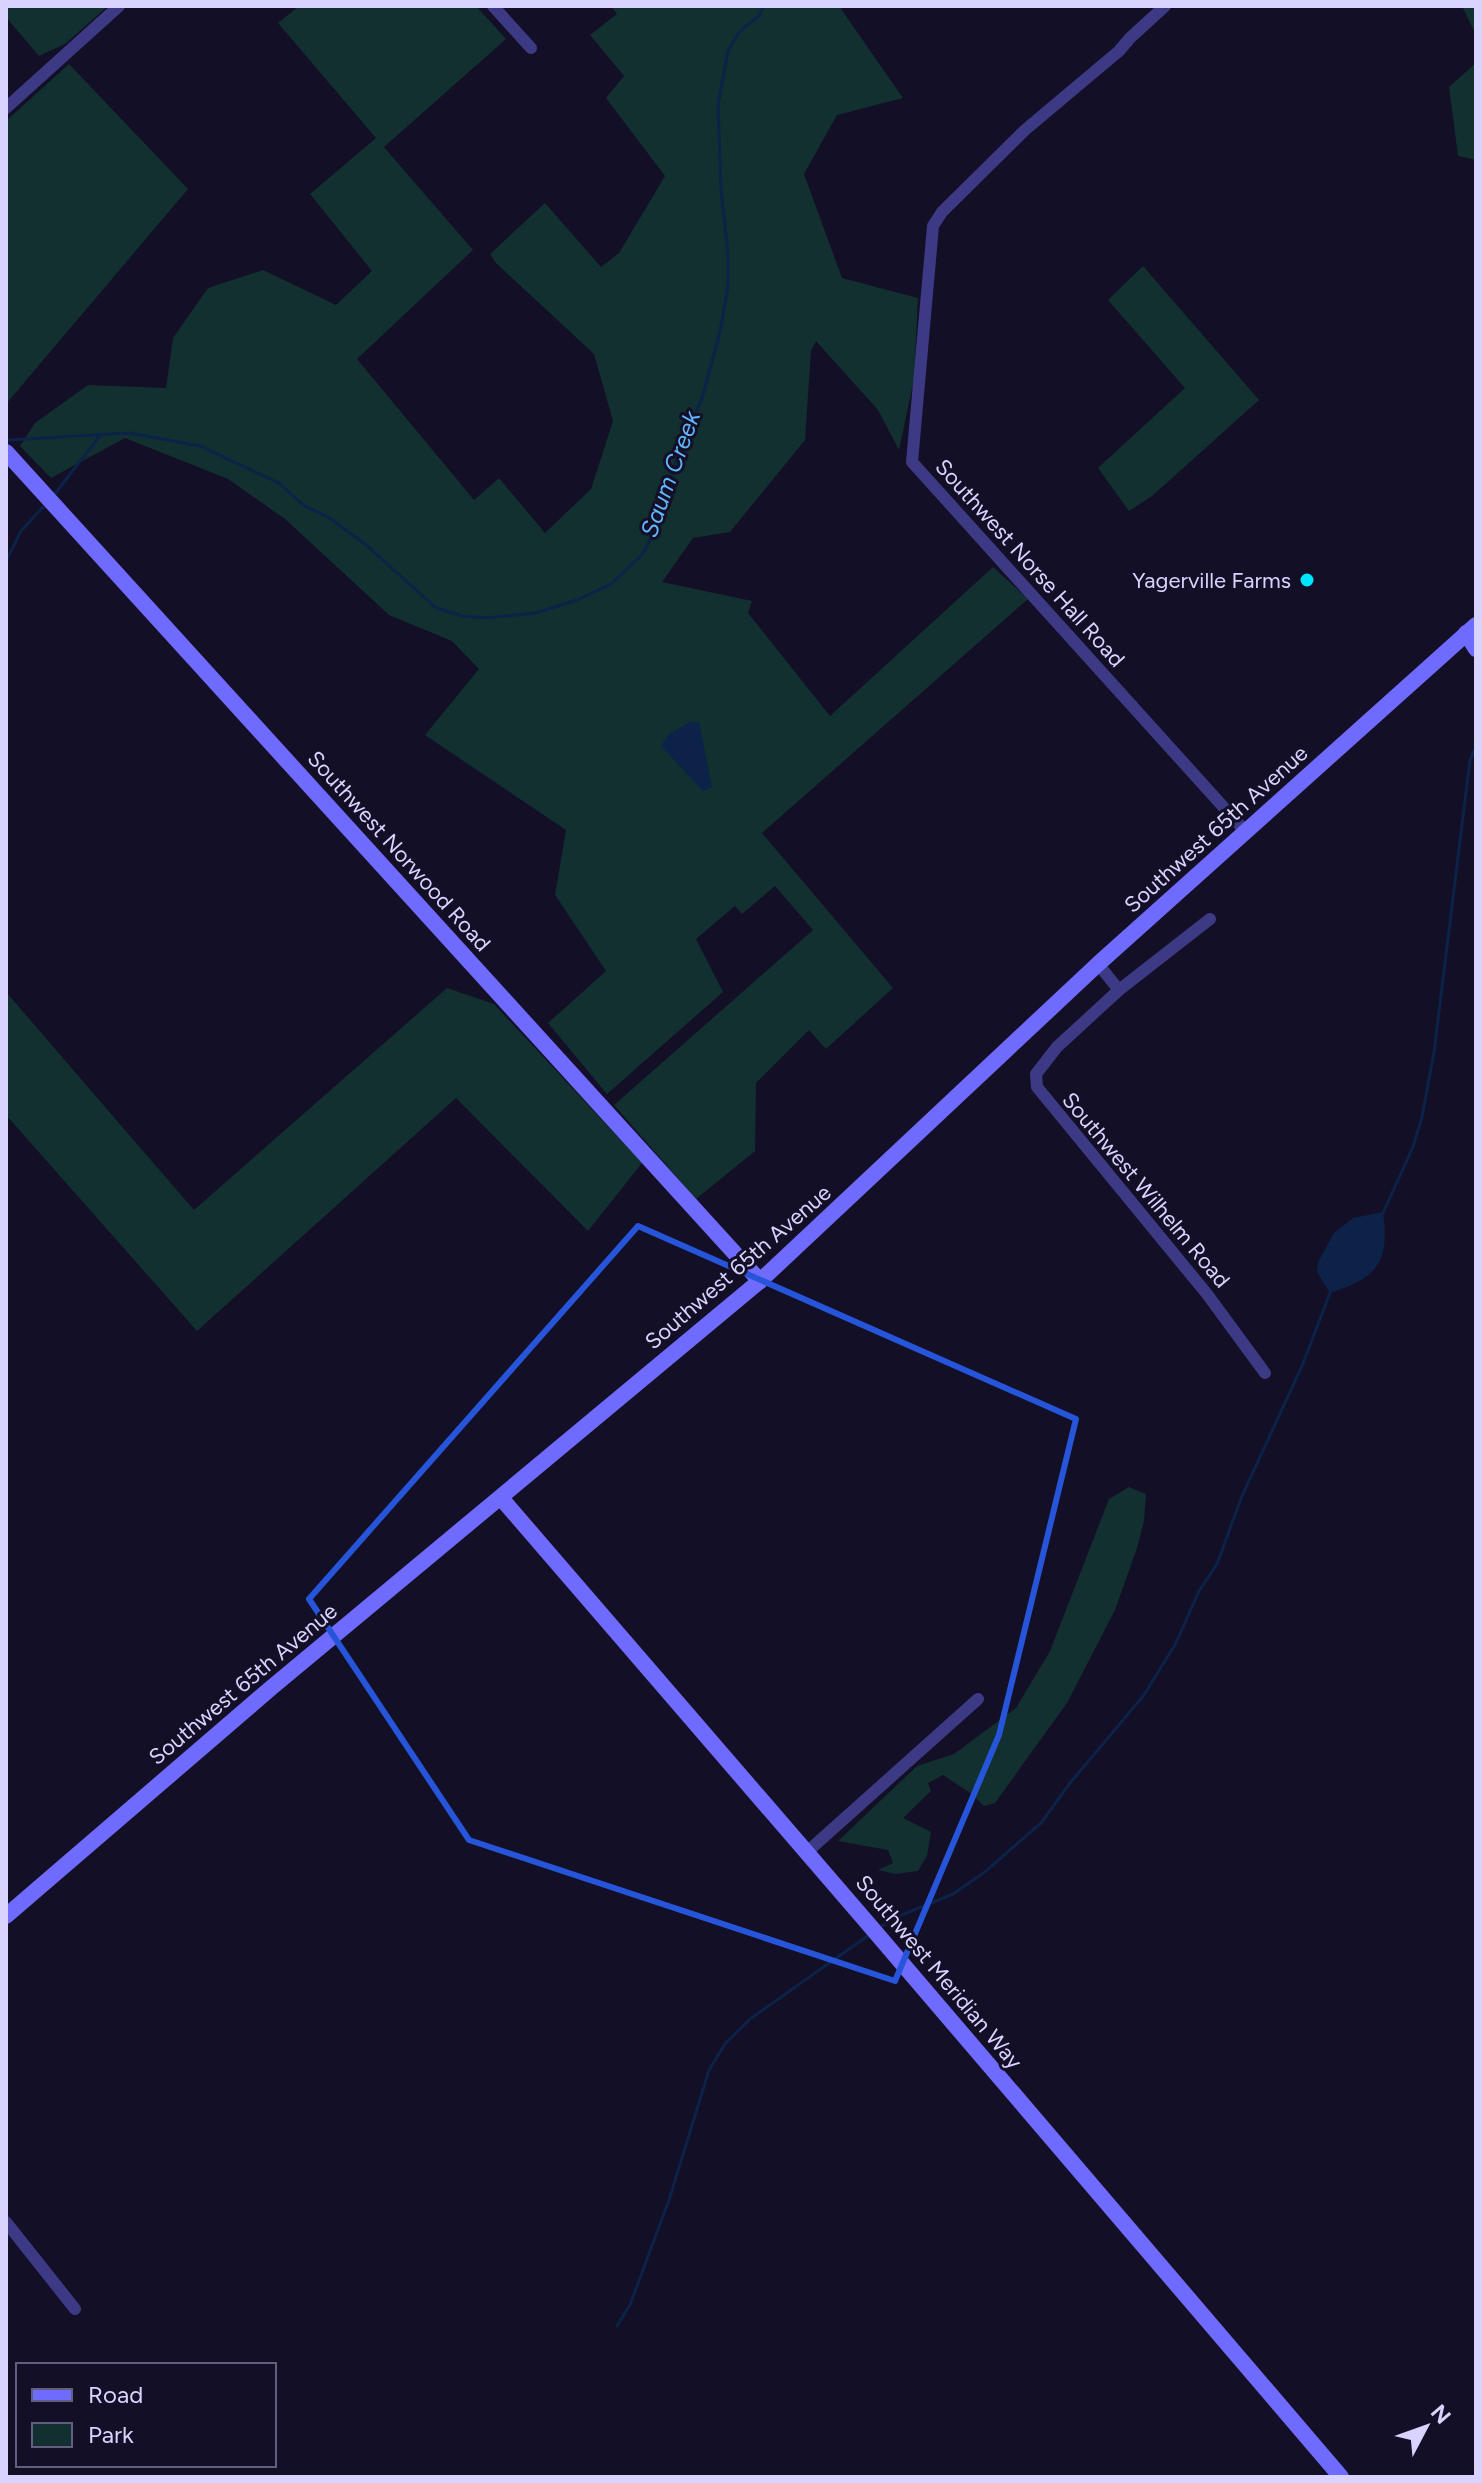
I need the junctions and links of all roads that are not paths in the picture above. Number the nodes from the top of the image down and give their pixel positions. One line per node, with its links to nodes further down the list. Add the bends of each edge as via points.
1 (119, 6): 5 (street)
2 (493, 6): 4 (street)
3 (1165, 6): 9 (street, Southwest Norse Hall Road, via 1025,130 933,226 912,462)
4 (531, 48)
5 (6, 108)
6 (6, 452): 13 (street, Southwest Norwood Road)
7 (1471, 629): 8 (street); 9 (street, Southwest 65th Avenue)
8 (1476, 649)
9 (1246, 832): 11 (street, Southwest 65th Avenue)
10 (1210, 919): 12 (street)
11 (1098, 964): 12 (street); 13 (street, Southwest 65th Avenue)
12 (1119, 990): 14 (street, Southwest Wilhelm Road, via 1043,1062 1036,1074 1037,1087)
13 (760, 1281): 15 (street, Southwest 65th Avenue)
14 (1265, 1373)
15 (501, 1498): 17 (street, Southwest Meridian Way); 18 (street, Southwest 65th Avenue)
16 (978, 1699): 17 (street)
17 (807, 1852): 21 (street, Southwest Meridian Way)
18 (6, 1916)
19 (6, 2222): 20 (street)
20 (75, 2309)
21 (1341, 2477)

